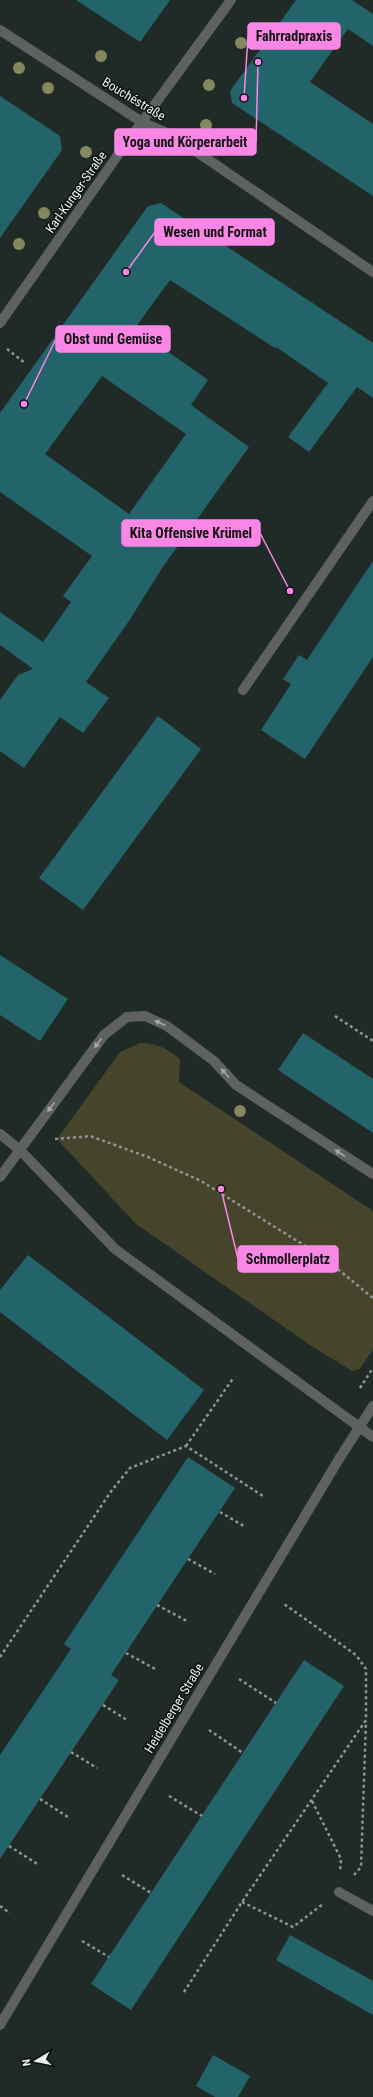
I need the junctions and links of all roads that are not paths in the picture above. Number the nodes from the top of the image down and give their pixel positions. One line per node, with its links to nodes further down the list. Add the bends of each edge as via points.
1 (231, 0): 3 (street, Karl-Kunger-Straße)
2 (0, 30): 3 (street, Bouchéstraße)
3 (142, 122): 4 (street, Bouchéstraße, via 172,136); 5 (street, Karl-Kunger-Straße)
4 (373, 272)
5 (0, 323)
6 (373, 501): 7 (street)
7 (243, 690)
8 (0, 1134): 9 (street)
9 (20, 1150): 10 (street, one-way to 9, via 236,1085 214,1061 167,1026 145,1016 127,1016 104,1035); 11 (street); 13 (street, via 114,1249)
10 (373, 1174)
11 (0, 1177)
12 (373, 1406): 13 (street, Heidelberger Straße)
13 (359, 1427): 14 (street); 17 (street, Heidelberger Straße)
14 (373, 1437)
15 (339, 1892): 16 (street)
16 (373, 1911)
17 (0, 2025)

